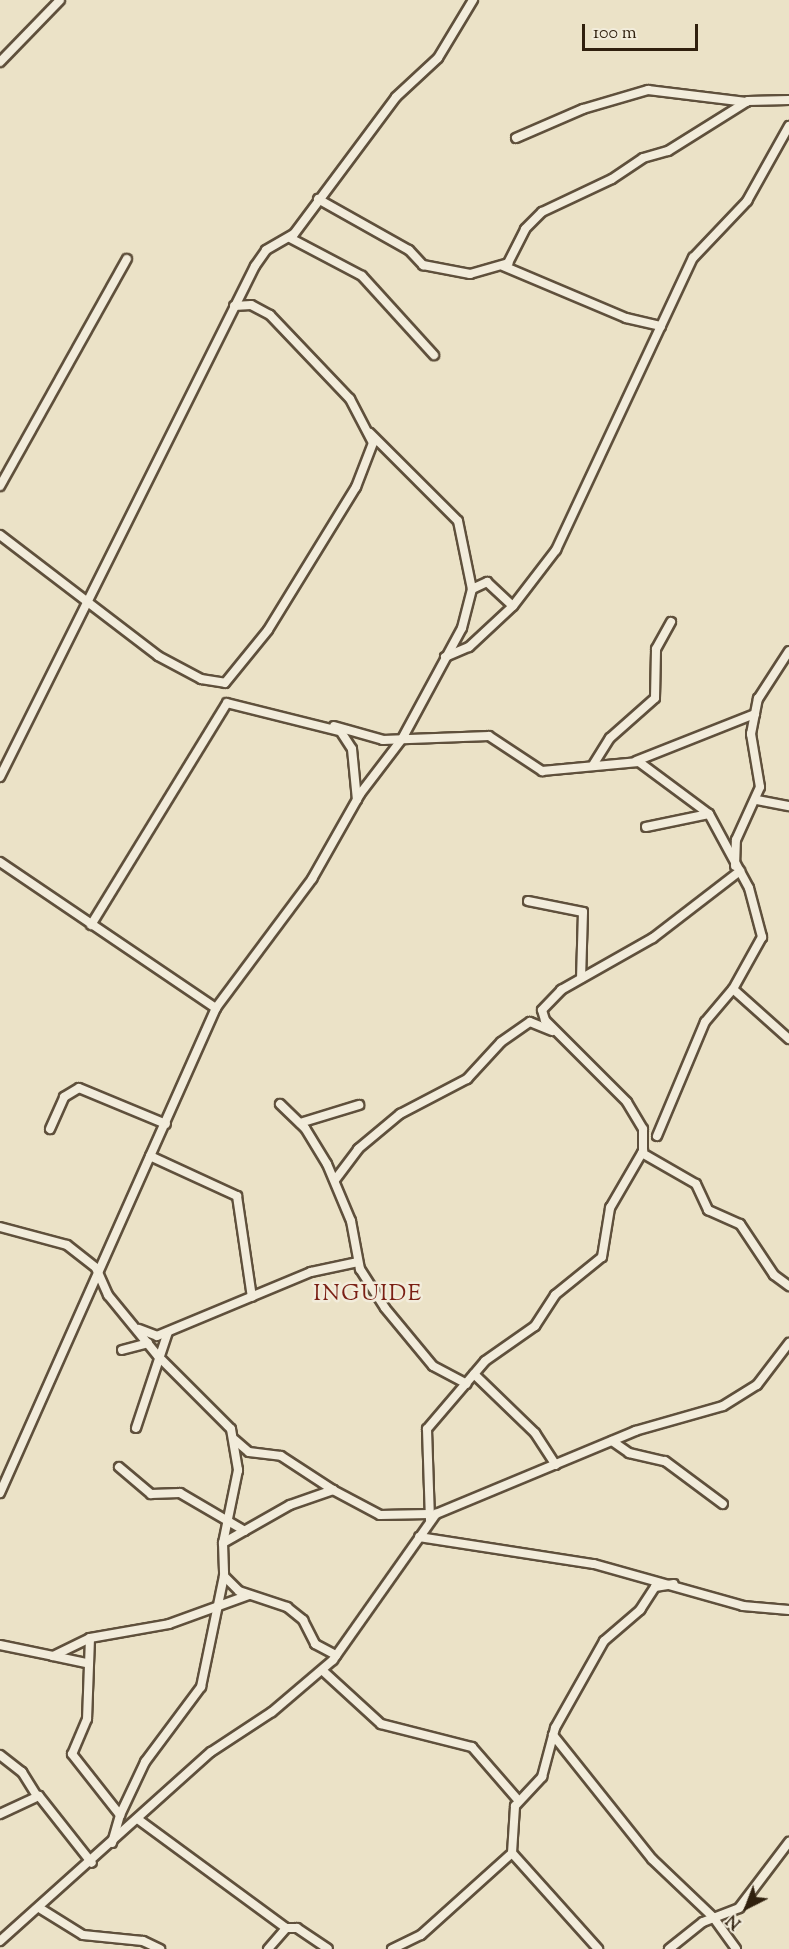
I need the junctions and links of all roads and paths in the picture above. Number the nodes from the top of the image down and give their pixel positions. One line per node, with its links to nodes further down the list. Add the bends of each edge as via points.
1 (60, 0): 3 (street)
2 (473, 0): 8 (street, via 438,58 396,97)
3 (0, 62)
4 (789, 100): 5 (street)
5 (746, 102): 7 (street, via 648,90 583,109); 11 (street, via 668,150 644,158 612,179 539,213)
6 (789, 126): 13 (street, via 747,201 693,258)
7 (516, 138)
8 (318, 199): 9 (street); 11 (street, via 409,250 423,266 467,274)
9 (290, 238): 12 (street, via 262,255); 14 (street, via 362,276)
10 (128, 259): 16 (street)
11 (503, 266): 13 (street, via 627,318)
12 (234, 306): 15 (street, via 251,305 270,315 350,399); 21 (street)
13 (662, 326): 22 (street, via 556,550)
14 (434, 355)
15 (369, 432): 18 (street, via 458,520); 21 (street, via 372,447 356,487 268,630 225,683 201,679 164,660)
16 (0, 486)
17 (0, 535): 21 (street)
18 (471, 568): 19 (street); 20 (street)
19 (487, 582): 20 (street); 22 (street)
20 (472, 589): 25 (street, via 462,628)
21 (88, 601): 31 (street)
22 (513, 606): 25 (street, via 469,647)
23 (671, 622): 30 (street, via 656,649 655,698 610,738)
24 (789, 651): 26 (street, via 760,693)
25 (444, 657): 28 (street)
26 (755, 714): 29 (street); 33 (street, via 751,734 759,773)
27 (339, 731): 28 (street, via 334,726 360,738); 32 (street, via 352,749); 40 (street, via 227,703)
28 (402, 739): 30 (street, via 486,735 524,754 541,771); 32 (street)
29 (636, 761): 30 (street); 35 (street)
30 (593, 765)
31 (0, 777)
32 (357, 800): 43 (street, via 312,879)
33 (757, 800): 34 (street); 38 (street, via 737,838)
34 (789, 806)
35 (709, 814): 36 (street); 38 (street)
36 (646, 827)
37 (0, 862): 40 (street)
38 (737, 869): 41 (street, via 653,938); 42 (street, via 762,937)
39 (528, 901): 41 (street, via 583,912)
40 (92, 925): 43 (street)
41 (581, 978): 44 (street, via 542,1010)
42 (733, 989): 45 (street); 51 (street, via 705,1022)
43 (216, 1008): 49 (street)
44 (557, 1033): 52 (street, via 627,1102 643,1129); 54 (street, via 530,1022 501,1042 468,1079 400,1114 358,1149)
45 (789, 1039)
46 (280, 1104): 48 (street)
47 (359, 1105): 48 (street)
48 (300, 1123): 54 (street)
49 (166, 1124): 50 (street, via 79,1088 64,1097); 53 (street)
50 (50, 1129)
51 (657, 1136)
52 (642, 1153): 58 (street, via 696,1185 708,1210 740,1224 774,1275); 66 (street, via 610,1208 602,1257 555,1295 535,1326 496,1350)
53 (150, 1156): 57 (street); 59 (street, via 237,1196)
54 (335, 1180): 56 (street, via 358,1246)
55 (0, 1227): 57 (street, via 67,1245)
56 (358, 1262): 59 (street, via 311,1272); 67 (street, via 385,1308 433,1366)
57 (96, 1268): 60 (street, via 108,1295); 74 (street)
58 (789, 1286)
59 (252, 1297): 61 (street)
60 (134, 1325): 61 (street, via 151,1335); 62 (street)
61 (168, 1332): 65 (street)
62 (148, 1343): 64 (street); 65 (street)
63 (789, 1343): 70 (street, via 757,1385 734,1400)
64 (122, 1350)
65 (158, 1356): 68 (street); 69 (street, via 216,1410)
66 (474, 1374): 67 (street); 71 (street, via 535,1433)
67 (467, 1384): 76 (street, via 424,1434)
68 (136, 1428)
69 (235, 1440): 73 (street, via 249,1452 281,1456); 77 (street, via 238,1470)
70 (612, 1441): 71 (street); 75 (street, via 629,1453 665,1461)
71 (556, 1465): 76 (street, via 500,1491 447,1506)
72 (119, 1467): 77 (street, via 151,1494 180,1493)
73 (333, 1490): 76 (street, via 380,1515); 78 (street, via 290,1505)
74 (0, 1493)
75 (723, 1504)
76 (429, 1517): 79 (street)
77 (227, 1521): 78 (street); 80 (street)
78 (245, 1531): 80 (street)
79 (419, 1537): 82 (street, via 594,1564); 88 (street)
80 (223, 1543): 81 (street)
81 (224, 1576): 83 (street); 85 (street)
82 (674, 1584): 84 (street, via 743,1606); 92 (street, via 655,1587 640,1610 604,1641)
83 (249, 1595): 85 (street); 88 (street, via 287,1607 303,1620 315,1644)
84 (789, 1610)
85 (218, 1611): 86 (street); 97 (street, via 201,1687 145,1762)
86 (90, 1638): 89 (street); 90 (street)
87 (0, 1645): 89 (street)
88 (336, 1655): 91 (street)
89 (53, 1656): 90 (street)
90 (87, 1663): 97 (street, via 87,1719 72,1754)
91 (322, 1670): 95 (street, via 381,1724 472,1748); 98 (street, via 211,1752)
92 (553, 1735): 95 (street, via 543,1777); 104 (street, via 652,1859)
93 (0, 1755): 94 (street, via 22,1772)
94 (37, 1796): 96 (street); 102 (street)
95 (518, 1800): 101 (street)
96 (0, 1814)
97 (120, 1815): 100 (street)
98 (139, 1820): 100 (street); 105 (street)
99 (788, 1845): 104 (street, via 739,1908)
100 (111, 1847): 102 (street)
101 (512, 1852): 107 (street, via 421,1935); 111 (street)
102 (92, 1863): 103 (street)
103 (41, 1909): 106 (street); 108 (street, via 84,1935 143,1941)
104 (713, 1917): 112 (street); 113 (street)
105 (286, 1928): 109 (street); 110 (street, via 297,1928)
106 (0, 1941)
107 (399, 1948)
108 (160, 1949)
109 (268, 1949)
110 (328, 1949)
111 (598, 1949)
112 (669, 1949)
113 (736, 1949)

